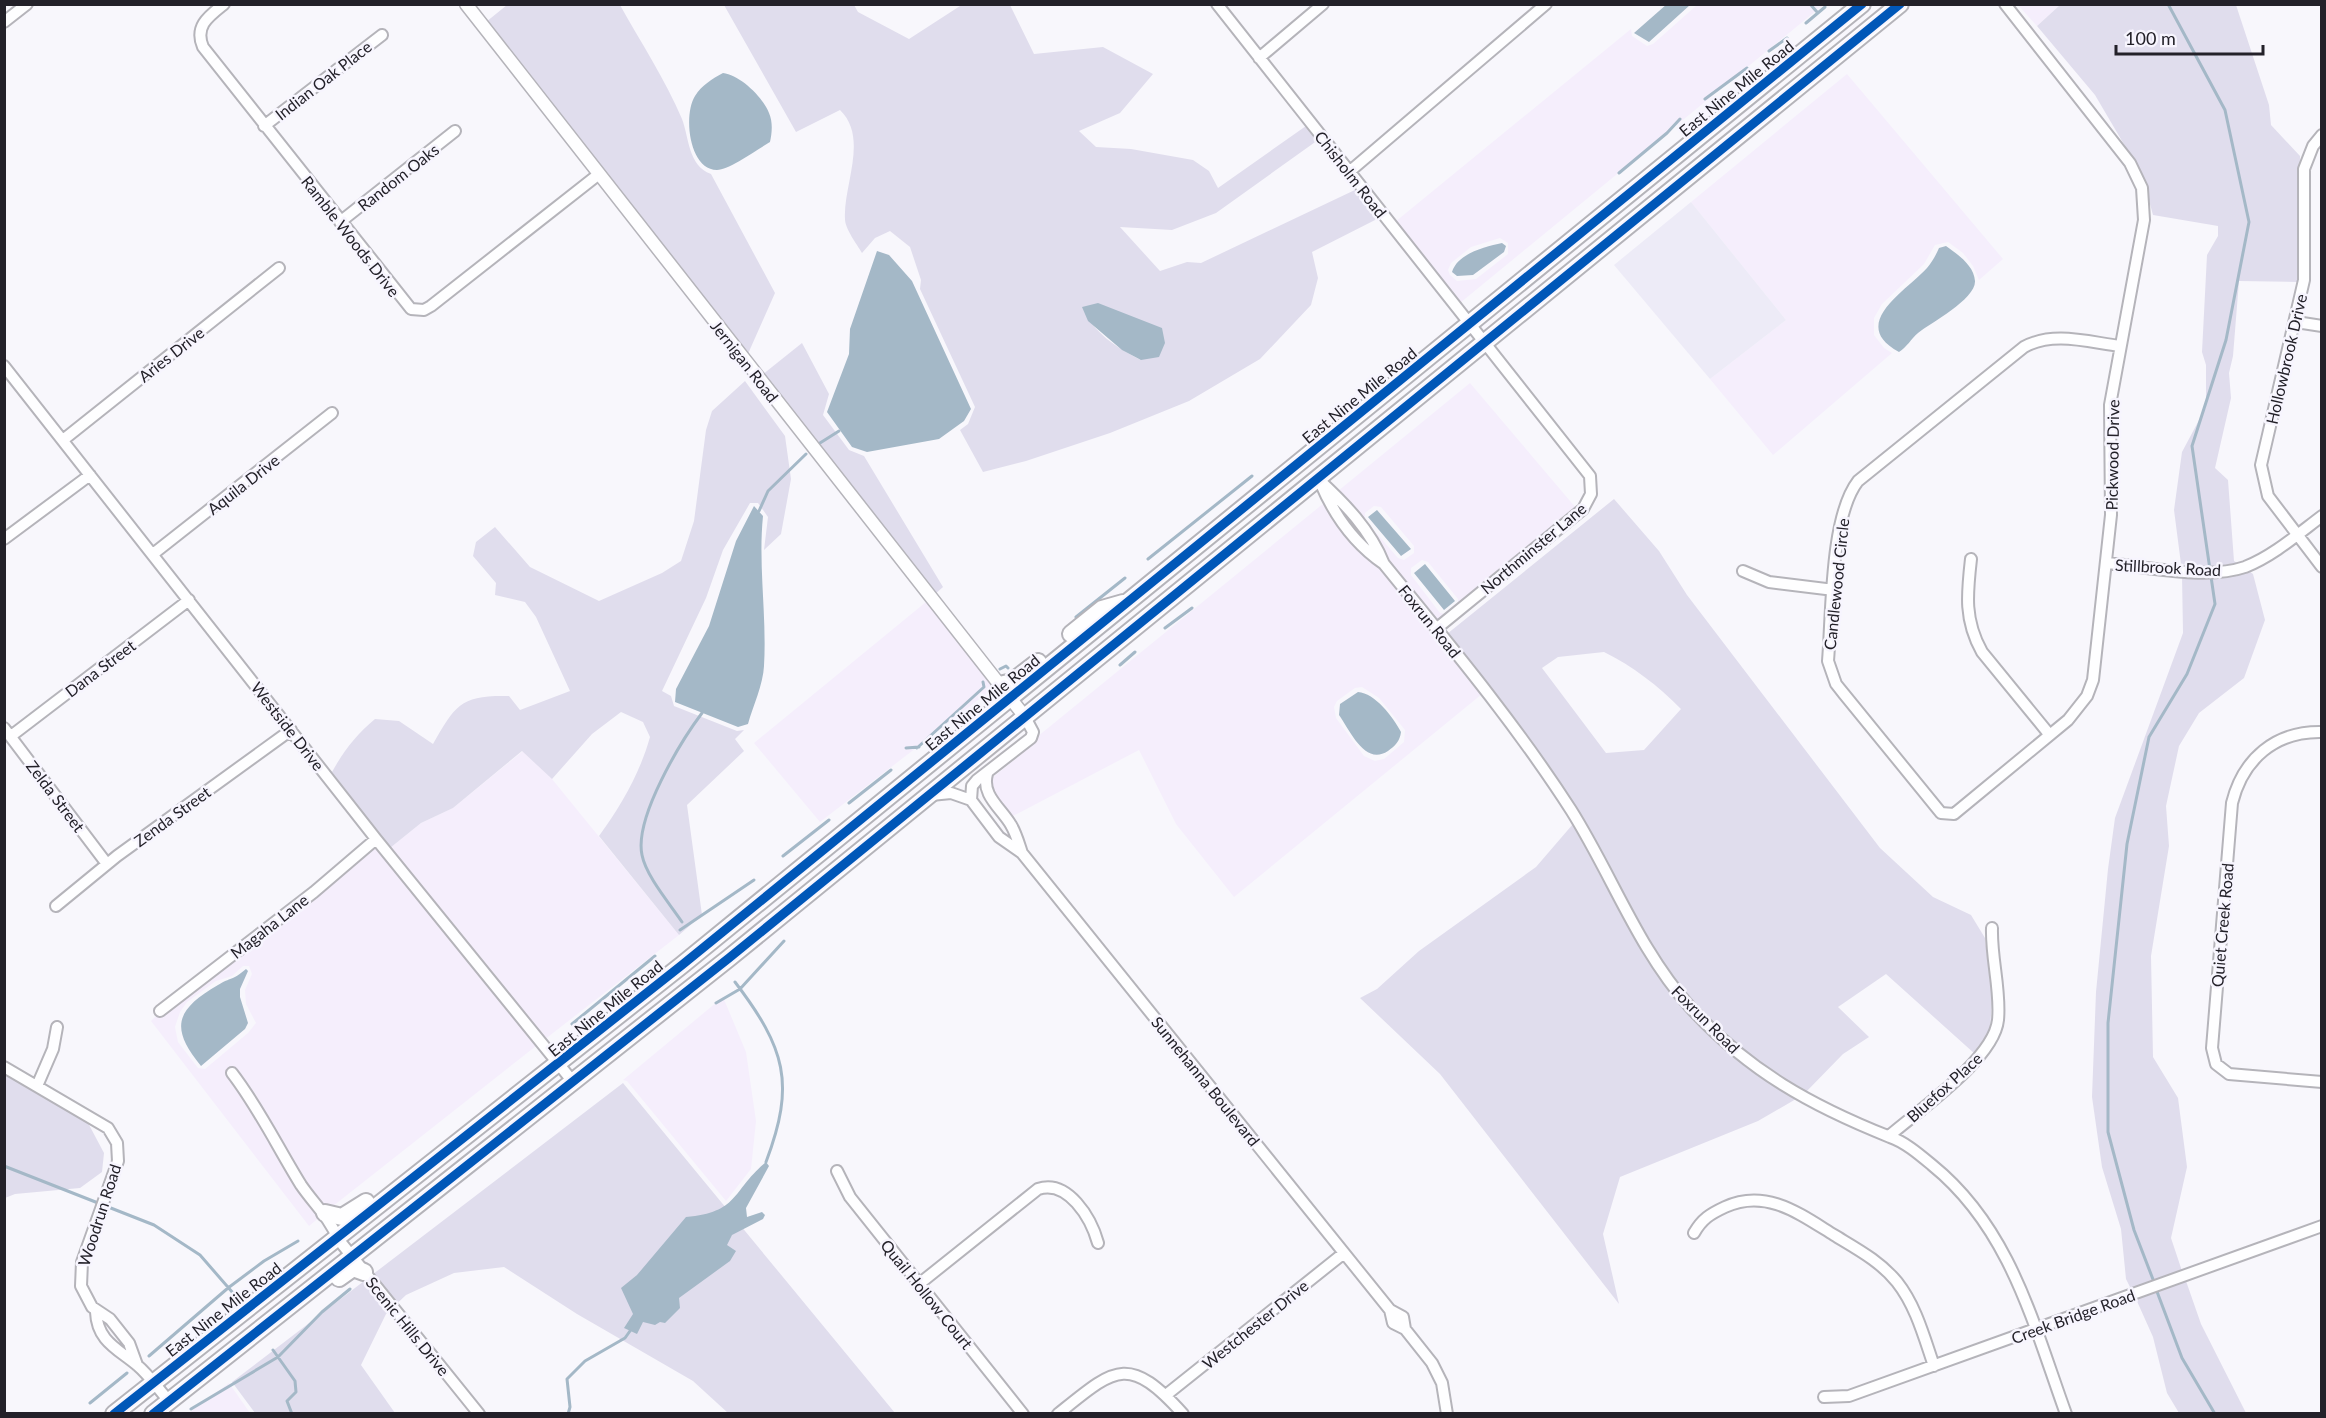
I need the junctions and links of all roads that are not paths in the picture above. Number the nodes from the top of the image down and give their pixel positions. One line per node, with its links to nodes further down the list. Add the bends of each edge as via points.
1 (27, 4): 10 (street)
2 (224, 4): 13 (street, Ramble Woods Drive, via 205,20 200,40)
3 (466, 4): 17 (street, Jernigan Road)
4 (1217, 4): 12 (street, Chisholm Road)
5 (1323, 4): 12 (street)
6 (1546, 4): 16 (street)
7 (1862, 4): 21 (main road, East Nine Mile Road)
8 (1900, 4): 23 (main road)
9 (2005, 4): 24 (street, Pickwood Drive, via 2130,163 2142,188 2144,220)
10 (4, 22)
11 (382, 35): 13 (street, Indian Oak Place)
12 (1259, 58): 16 (street, Chisholm Road)
13 (264, 126): 18 (street, Ramble Woods Drive)
14 (455, 131): 18 (street, Random Oaks)
15 (2322, 135): 20 (street, Hollowbrook Drive, via 2304,169 2305,255)
16 (1349, 172): 21 (street, Chisholm Road)
17 (599, 174): 18 (street, Ramble Woods Drive, via 424,310 406,306); 44 (street, Jernigan Road)
18 (340, 222)
19 (279, 268): 28 (street, Aries Drive)
20 (2296, 322): 22 (street); 32 (street, Hollowbrook Drive, via 2261,465 2268,496)
21 (1470, 323): 23 (street, Chisholm Road); 25 (main road, East Nine Mile Road)
22 (2322, 326)
23 (1486, 342): 30 (main road); 43 (street, Northminster Lane, via 1589,473 1591,494 1583,509)
24 (2120, 346): 36 (street, Pickwood Drive, via 2110,405 2112,503); 40 (street, Candlewood Circle, via 2055,337 2034,341 1858,481 1842,515)
25 (1440, 348): 30 (main road, via 1430,366 1332,445 1323,456); 39 (main road, East Nine Mile Road)
26 (4, 366): 28 (street, Westside Drive)
27 (332, 413): 34 (street, Aquila Drive)
28 (63, 440): 29 (street, Westside Drive)
29 (90, 475): 33 (street); 34 (street, Westside Drive)
30 (1318, 478): 39 (main road, via 1282,486); 43 (street, Foxrun Road, via 1332,509 1363,549 1384,564); 46 (main road)
31 (2322, 516): 32 (street, Stillbrook Road)
32 (2296, 536): 36 (street, Stillbrook Road, via 2263,558 2229,571); 37 (street, Hollowbrook Drive)
33 (4, 539)
34 (153, 554): 41 (street, Westside Drive)
35 (1971, 560): 50 (street, via 1966,609 1973,637)
36 (2107, 563): 50 (street, Pickwood Drive, via 2089,692 2068,720)
37 (2322, 567)
38 (1743, 571): 40 (street, via 1769,582)
39 (1148, 587): 42 (main road, East Nine Mile Road)
40 (1834, 590): 54 (street, Candlewood Circle, via 1828,661 1836,684 1941,813)
41 (189, 600): 47 (street, Westside Drive); 48 (street, Dana Street)
42 (1129, 602): 44 (main road, via 1102,609 1012,682); 45 (main road, East Nine Mile Road)
43 (1436, 629): 70 (street, Foxrun Road, via 1532,753 1572,813 1649,953 1689,1006 1774,1080 1846,1120)
44 (999, 685): 45 (street, Jernigan Road)
45 (1010, 699): 46 (street, Jernigan Road); 57 (main road, via 1011,712 999,728 864,837); 63 (main road, East Nine Mile Road)
46 (1025, 717): 51 (street, via 1033,732 1031,738); 52 (main road)
47 (291, 730): 55 (street, Westside Drive); 58 (street, Zenda Street)
48 (8, 732): 58 (street, Zelda Street)
49 (2322, 732): 66 (street, Quiet Creek Road, via 2292,734 2266,747 2245,769 2235,788 2212,1048 2216,1064 2229,1074)
50 (2049, 734): 54 (street, Pickwood Drive)
51 (987, 774): 53 (street, via 972,786); 56 (street, Sunnehanna Boulevard, via 987,792 1011,825)
52 (928, 796): 53 (street, via 951,793); 57 (main road)
53 (971, 800): 56 (street, Sunnehanna Boulevard, via 999,837)
54 (1948, 815)
55 (376, 839): 61 (street, Magaha Lane); 63 (street, Westside Drive)
56 (1022, 853): 78 (street, Sunnehanna Boulevard)
57 (851, 859): 68 (main road)
58 (107, 864): 59 (street, Zenda Street)
59 (56, 906)
60 (1992, 928): 70 (street, Bluefox Place, via 1998,1021 1989,1045 1977,1060)
61 (160, 1011)
62 (57, 1027): 69 (street, via 53,1049)
63 (557, 1065): 67 (main road, East Nine Mile Road); 68 (street, Westside Drive)
64 (4, 1067): 69 (street, Woodrun Road)
65 (232, 1073): 73 (street, Scenic Hills Drive, via 252,1099 303,1187)
66 (2322, 1082)
67 (535, 1083): 71 (main road, East Nine Mile Road); 79 (main road, via 511,1111 360,1230 353,1238)
68 (573, 1083): 79 (main road)
69 (37, 1086): 87 (street, Woodrun Road, via 108,1128 117,1143 118,1161 80,1273 86,1297 129,1343 137,1365)
70 (1889, 1136): 83 (street, Foxrun Road, via 1952,1181 1982,1215 2006,1254)
71 (429, 1167): 73 (main road, via 394,1180 350,1215); 76 (main road, East Nine Mile Road)
72 (837, 1171): 81 (street, Quail Hollow Court, via 850,1197)
73 (325, 1213): 76 (street, Scenic Hills Drive)
74 (2322, 1226): 83 (street, Creek Bridge Road)
75 (1694, 1233): 85 (street, via 1701,1221 1733,1203 1769,1200 1791,1209 1872,1258 1889,1274 1910,1301)
76 (338, 1239): 79 (street, Scenic Hills Drive); 82 (main road, East Nine Mile Road); 86 (main road, via 340,1252 335,1261 213,1357)
77 (1098, 1243): 81 (street, via 1089,1220 1066,1193 1045,1187)
78 (1344, 1253): 88 (street, Westchester Drive); 98 (street, Sunnehanna Boulevard, via 1390,1310 1403,1317 1405,1329 1439,1376)
79 (353, 1257): 80 (street, Scenic Hills Drive); 84 (main road)
80 (364, 1272): 84 (main road, via 353,1268 268,1335); 94 (street, Scenic Hills Drive)
81 (919, 1284): 95 (street, Quail Hollow Court)
82 (261, 1298): 87 (main road, East Nine Mile Road); 90 (main road, via 248,1319 170,1382)
83 (2036, 1329): 85 (street, Creek Bridge Road); 99 (street, Foxrun Road)
84 (221, 1361): 86 (main road)
85 (1934, 1366): 89 (street, Creek Bridge Road, via 1849,1396)
86 (196, 1380): 90 (main road)
87 (153, 1383): 90 (street, Woodrun Road); 91 (main road, East Nine Mile Road); 92 (main road, via 150,1403)
88 (1167, 1395): 96 (street, via 1152,1381 1118,1374 1098,1382); 97 (street)
89 (1824, 1397)
90 (169, 1401): 93 (main road)
91 (114, 1413)
92 (141, 1413)
93 (153, 1413)
94 (479, 1413)
95 (1023, 1413)
96 (1058, 1413)
97 (1183, 1413)
98 (1447, 1413)
99 (2066, 1413)

